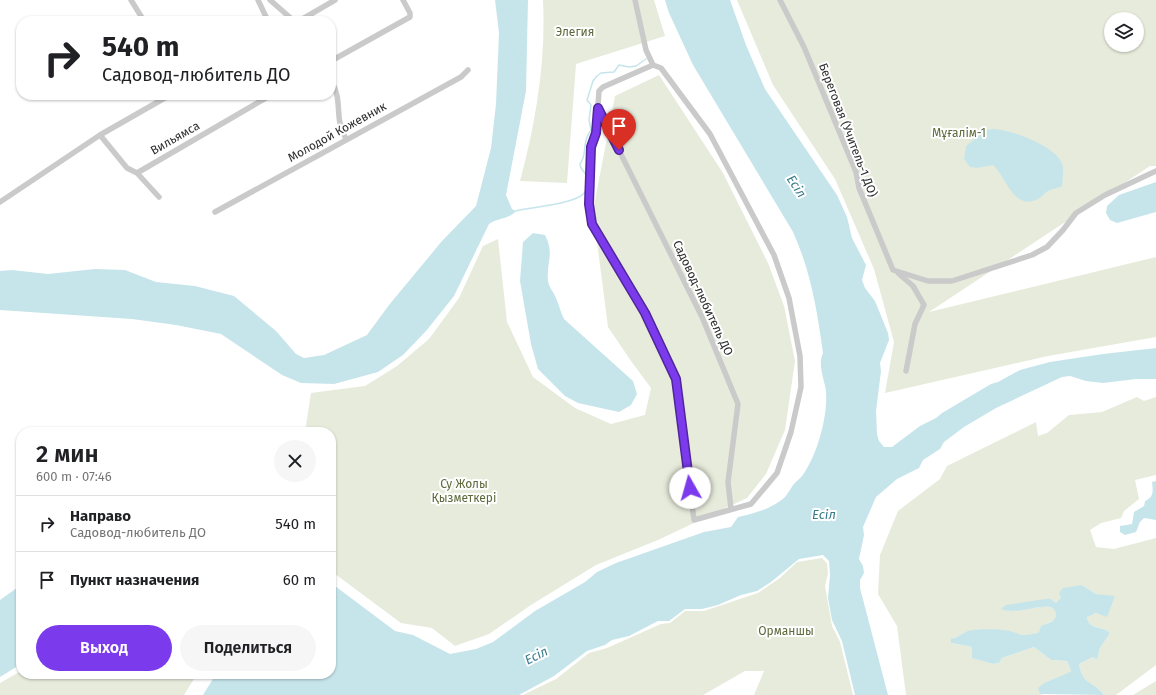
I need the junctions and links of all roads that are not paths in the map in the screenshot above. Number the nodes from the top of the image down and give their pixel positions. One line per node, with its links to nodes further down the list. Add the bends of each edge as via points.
1 (131, 0): 8 (street)
2 (258, 0): 9 (street)
3 (270, 0): 10 (street)
4 (335, 0): 11 (street)
5 (403, 0): 12 (street, via 410,13 408,18)
6 (635, 0): 13 (street, via 646,50)
7 (780, 0): 26 (street, Береговая (Учитель-1 ДО), via 807,54 856,172 859,188)
8 (141, 16)
9 (266, 16)
10 (288, 16)
11 (308, 16)
12 (336, 58)
13 (653, 65): 18 (street, via 603,87 598,95); 28 (street, via 661,68 710,134 774,255 789,298 800,356 801,387 791,432 777,473 751,504)
14 (468, 70): 20 (street, Молодой Кожевник, via 461,77)
15 (336, 91): 20 (street, via 339,97 339,123)
16 (161, 100): 19 (street)
17 (262, 100): 22 (street, Вильямса)
18 (598, 108): 28 (street, Садовод-любитель ДО, via 702,317 738,404 728,482); 28 (street, via 596,133 591,147 589,204 592,224 645,313 676,379 694,520)
19 (100, 135): 22 (street, via 127,168); 24 (street)
20 (346, 139): 25 (street, Молодой Кожевник)
21 (1156, 171): 26 (street, via 1105,195 1076,213 1047,246 1032,255 952,281 928,281)
22 (137, 173): 23 (street)
23 (159, 197)
24 (0, 202)
25 (215, 212)
26 (895, 271): 27 (street, via 913,286 924,305 915,324)
27 (906, 371)
28 (731, 509)

